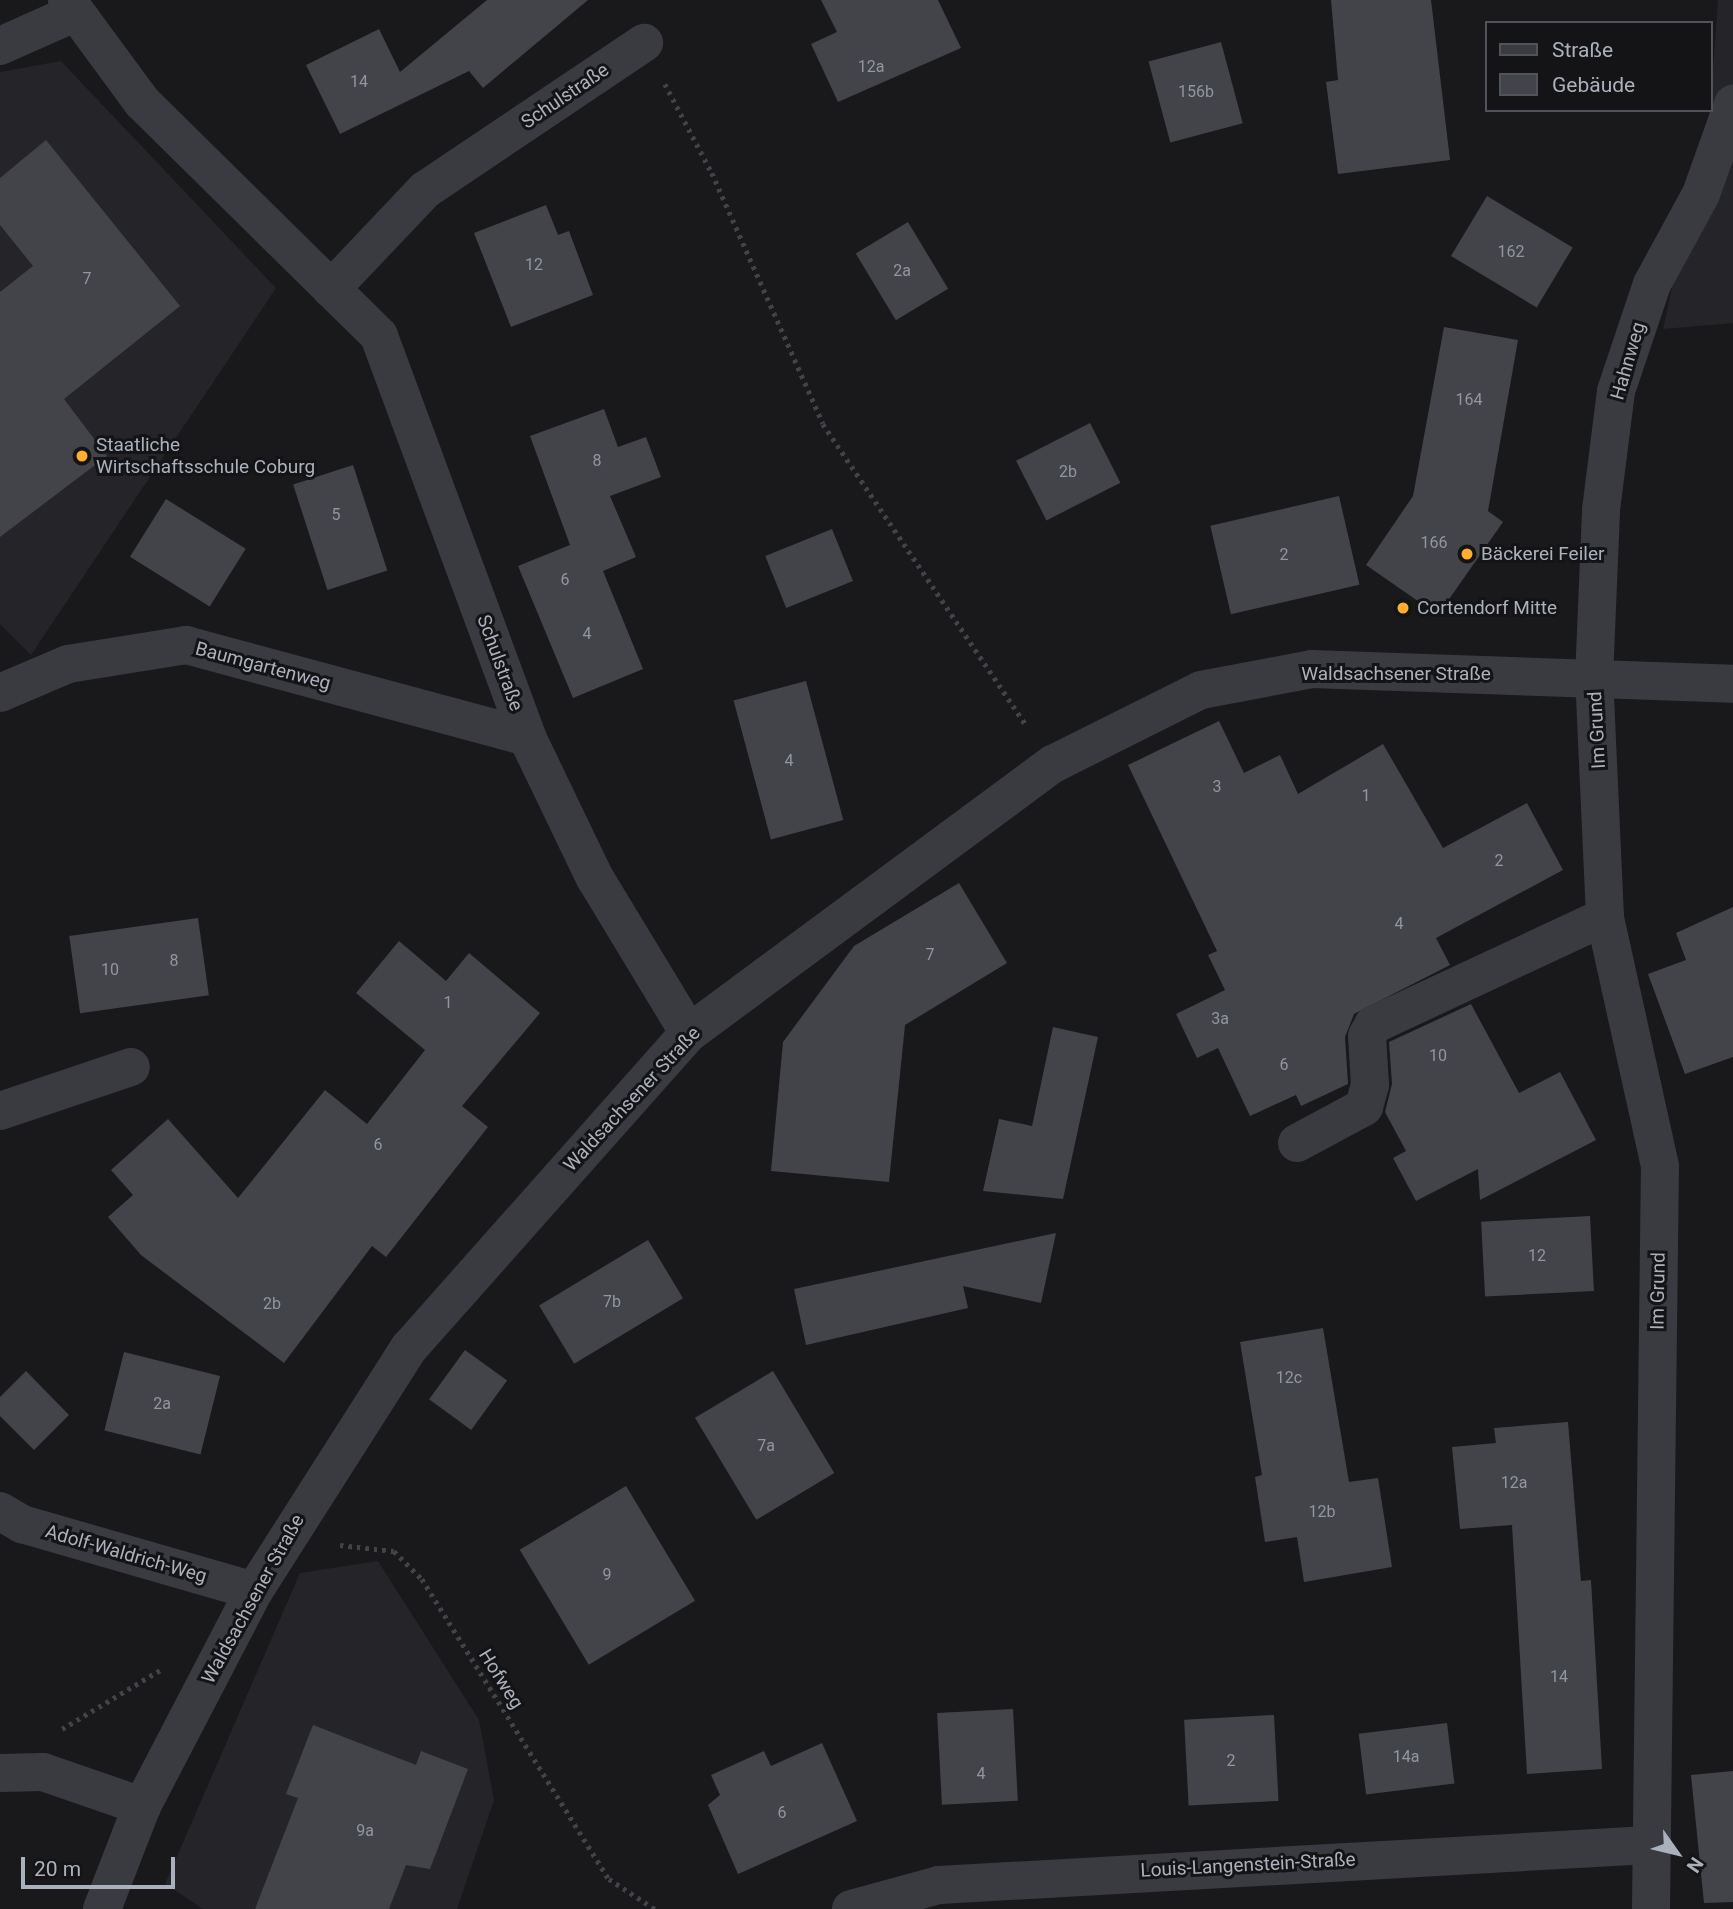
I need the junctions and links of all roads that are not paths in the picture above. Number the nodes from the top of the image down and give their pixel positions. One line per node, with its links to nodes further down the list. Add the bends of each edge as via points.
1 (70, 6): 3 (street); 5 (street, Schulstraße, via 142,102)
2 (644, 43): 5 (street, Schulstraße, via 425,190)
3 (0, 46)
4 (1733, 103): 6 (street, Hahnweg, via 1701,194 1652,284 1616,391 1601,510)
5 (331, 289): 9 (street, Schulstraße, via 379,336)
6 (1594, 679): 7 (street, Waldsachsener Straße); 10 (street, Im Grund); 11 (street, Waldsachsener Straße, via 1312,669 1201,690 1053,764)
7 (1733, 684)
8 (0, 692): 9 (street, Baumgartenweg, via 68,664 186,645)
9 (527, 737): 11 (street, Schulstraße, via 595,878)
10 (1605, 917): 14 (street, via 1373,1025 1367,1036 1370,1085 1364,1107); 19 (street, Im Grund, via 1660,1166)
11 (689, 1032): 16 (street, Waldsachsener Straße, via 409,1348)
12 (131, 1067): 13 (street)
13 (0, 1111)
14 (1297, 1143)
15 (0, 1511): 16 (street, Adolf-Waldrich-Weg, via 22,1524)
16 (254, 1591): 18 (street, Waldsachsener Straße)
17 (0, 1773): 18 (street, via 43,1772)
18 (142, 1806): 20 (street, Waldsachsener Straße)
19 (1649, 1845): 21 (street, Louis-Langenstein-Straße, via 939,1885); 22 (street, Im Grund)
20 (103, 1909)
21 (851, 1909)
22 (1651, 1909)

